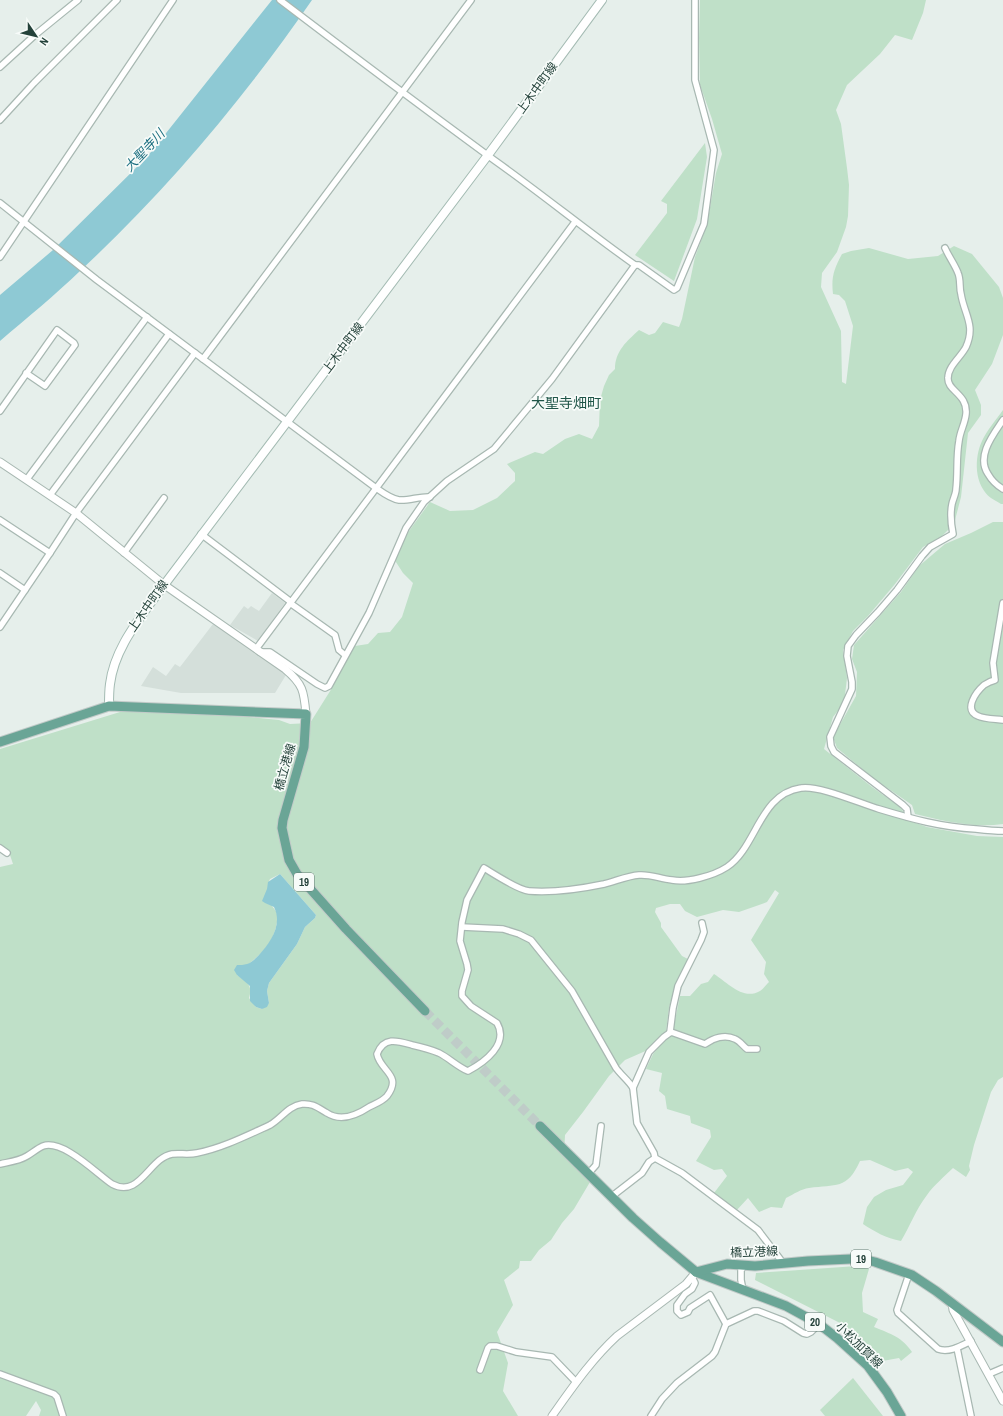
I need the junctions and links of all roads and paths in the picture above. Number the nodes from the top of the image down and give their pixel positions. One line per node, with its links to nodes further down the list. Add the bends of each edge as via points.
1 (78, 0): 8 (street)
2 (117, 0): 10 (street)
3 (173, 0): 13 (street)
4 (280, 0): 9 (street)
5 (471, 0): 9 (street)
6 (602, 0): 11 (main road, 上木中町線)
7 (695, 0): 17 (street, via 695,80 714,150 704,224 674,290 639,265)
8 (0, 67)
9 (402, 93): 11 (street); 21 (street)
10 (0, 120)
11 (488, 155): 14 (street); 25 (main road, 上木中町線)
12 (0, 203): 13 (street)
13 (23, 220): 16 (street); 18 (street)
14 (576, 222): 17 (street); 28 (street)
15 (945, 248): 52 (street, via 958,272 960,294 970,326 966,346 948,376 951,388 962,398 966,406 965,423 959,440 956,492 950,512 953,534 930,547 897,590 848,646 852,689 830,737 834,752 903,805)
16 (0, 257)
17 (635, 265): 31 (street, via 552,379 494,449 447,481)
18 (147, 317): 19 (street); 27 (street)
19 (169, 334): 20 (street); 30 (street)
20 (195, 353): 21 (street); 33 (street)
21 (203, 359): 25 (street)
22 (26, 373): 22 (street, via 57,330 74,342 75,345 45,386); 23 (street)
23 (0, 411)
24 (1003, 420): 29 (street, via 987,447 983,460 985,470 992,481)
25 (287, 422): 28 (street); 35 (main road, 上木中町線)
26 (0, 462): 27 (street)
27 (27, 480): 30 (street)
28 (376, 488): 31 (street, via 398,500); 41 (street)
29 (1003, 489)
30 (50, 495): 33 (street)
31 (430, 497): 47 (street, via 406,528 373,605)
32 (164, 498): 37 (street)
33 (76, 513): 36 (street); 37 (street)
34 (0, 520): 36 (street)
35 (200, 534): 39 (main road, 上木中町線); 41 (street)
36 (50, 553): 40 (street)
37 (124, 553): 39 (street)
38 (0, 573): 40 (street)
39 (163, 584): 46 (street); 48 (main road, 上木中町線, via 126,638 115,662)
40 (25, 590): 43 (street)
41 (291, 603): 46 (street); 47 (street, via 335,635 339,650)
42 (1003, 603): 44 (street)
43 (0, 627)
44 (997, 638): 45 (street); 50 (street, via 993,663 995,680 979,690 970,708 979,717)
45 (1003, 642)
46 (258, 650): 47 (street, via 270,652 325,688 331,683); 49 (street, via 297,680 304,694)
47 (346, 655)
48 (109, 706): 49 (main road); 51 (main road)
49 (306, 714): 58 (main road, 橋立港線 / 19, via 304,747 282,828 288,860 297,874 346,929)
50 (1003, 720)
51 (0, 742)
52 (908, 817): 53 (street, via 959,828); 57 (street, via 825,790 801,788 781,796 770,806 746,846 733,862 721,870 698,878 672,880 647,874 578,889 554,892 528,891 484,868 467,900)
53 (1003, 831)
54 (0, 848): 55 (street)
55 (7, 853)
56 (702, 923): 59 (street, via 704,932 701,940 678,986)
57 (462, 927): 61 (street, via 504,929 531,940 572,991 616,1068); 65 (street, via 460,941 468,970 462,996 499,1027 499,1041 495,1050 475,1068 468,1071 438,1053 401,1041 384,1044 380,1048 378,1058 390,1073 392,1086 385,1098 368,1108 352,1116 339,1117 330,1115 312,1104 292,1107 278,1120 228,1144 197,1153 161,1158 130,1187 112,1184 77,1156 58,1147 43,1146 16,1161)
58 (425, 1011)
59 (670, 1032): 60 (street, via 705,1044 711,1039 731,1038 747,1049); 61 (street, via 649,1052)
60 (757, 1049)
61 (633, 1088): 64 (street, via 638,1123)
62 (540, 1126): 66 (main road)
63 (601, 1126): 66 (street, via 596,1165)
64 (655, 1158): 67 (street, via 642,1173); 68 (street, via 682,1173 758,1230)
65 (0, 1164)
66 (588, 1174): 67 (main road)
67 (611, 1197): 71 (main road)
68 (783, 1263): 69 (main road, 橋立港線 / 19); 70 (main road, 橋立港線 / 19, via 863,1259)
69 (744, 1266): 71 (main road, 橋立港線 / 19, via 727,1264); 72 (street, via 741,1270)
70 (909, 1274): 73 (main road, 橋立港線 / 19); 78 (street, via 898,1313 941,1351)
71 (694, 1275): 72 (main road, 小松加賀線 / 20); 74 (street, via 695,1283 677,1305 677,1311 681,1315 688,1312 710,1295); 83 (street, via 686,1284 617,1336 597,1355)
72 (744, 1290): 75 (main road, 小松加賀線 / 20, via 786,1306)
73 (952, 1304): 76 (street); 77 (main road, 橋立港線 / 19)
74 (726, 1324): 75 (street, via 758,1311 807,1334); 87 (street, via 712,1356 677,1383)
75 (819, 1324): 88 (main road, 小松加賀線 / 20, via 868,1366 888,1392)
76 (971, 1341): 78 (street); 82 (street)
77 (1003, 1342)
78 (957, 1348): 89 (street)
79 (1003, 1368): 82 (street)
80 (480, 1370): 83 (street, via 488,1348 497,1346 552,1358)
81 (0, 1374): 85 (street, via 54,1394)
82 (989, 1374): 84 (street)
83 (576, 1382): 86 (street)
84 (1003, 1401)
85 (63, 1416)
86 (552, 1416)
87 (650, 1416)
88 (901, 1416)
89 (971, 1416)

